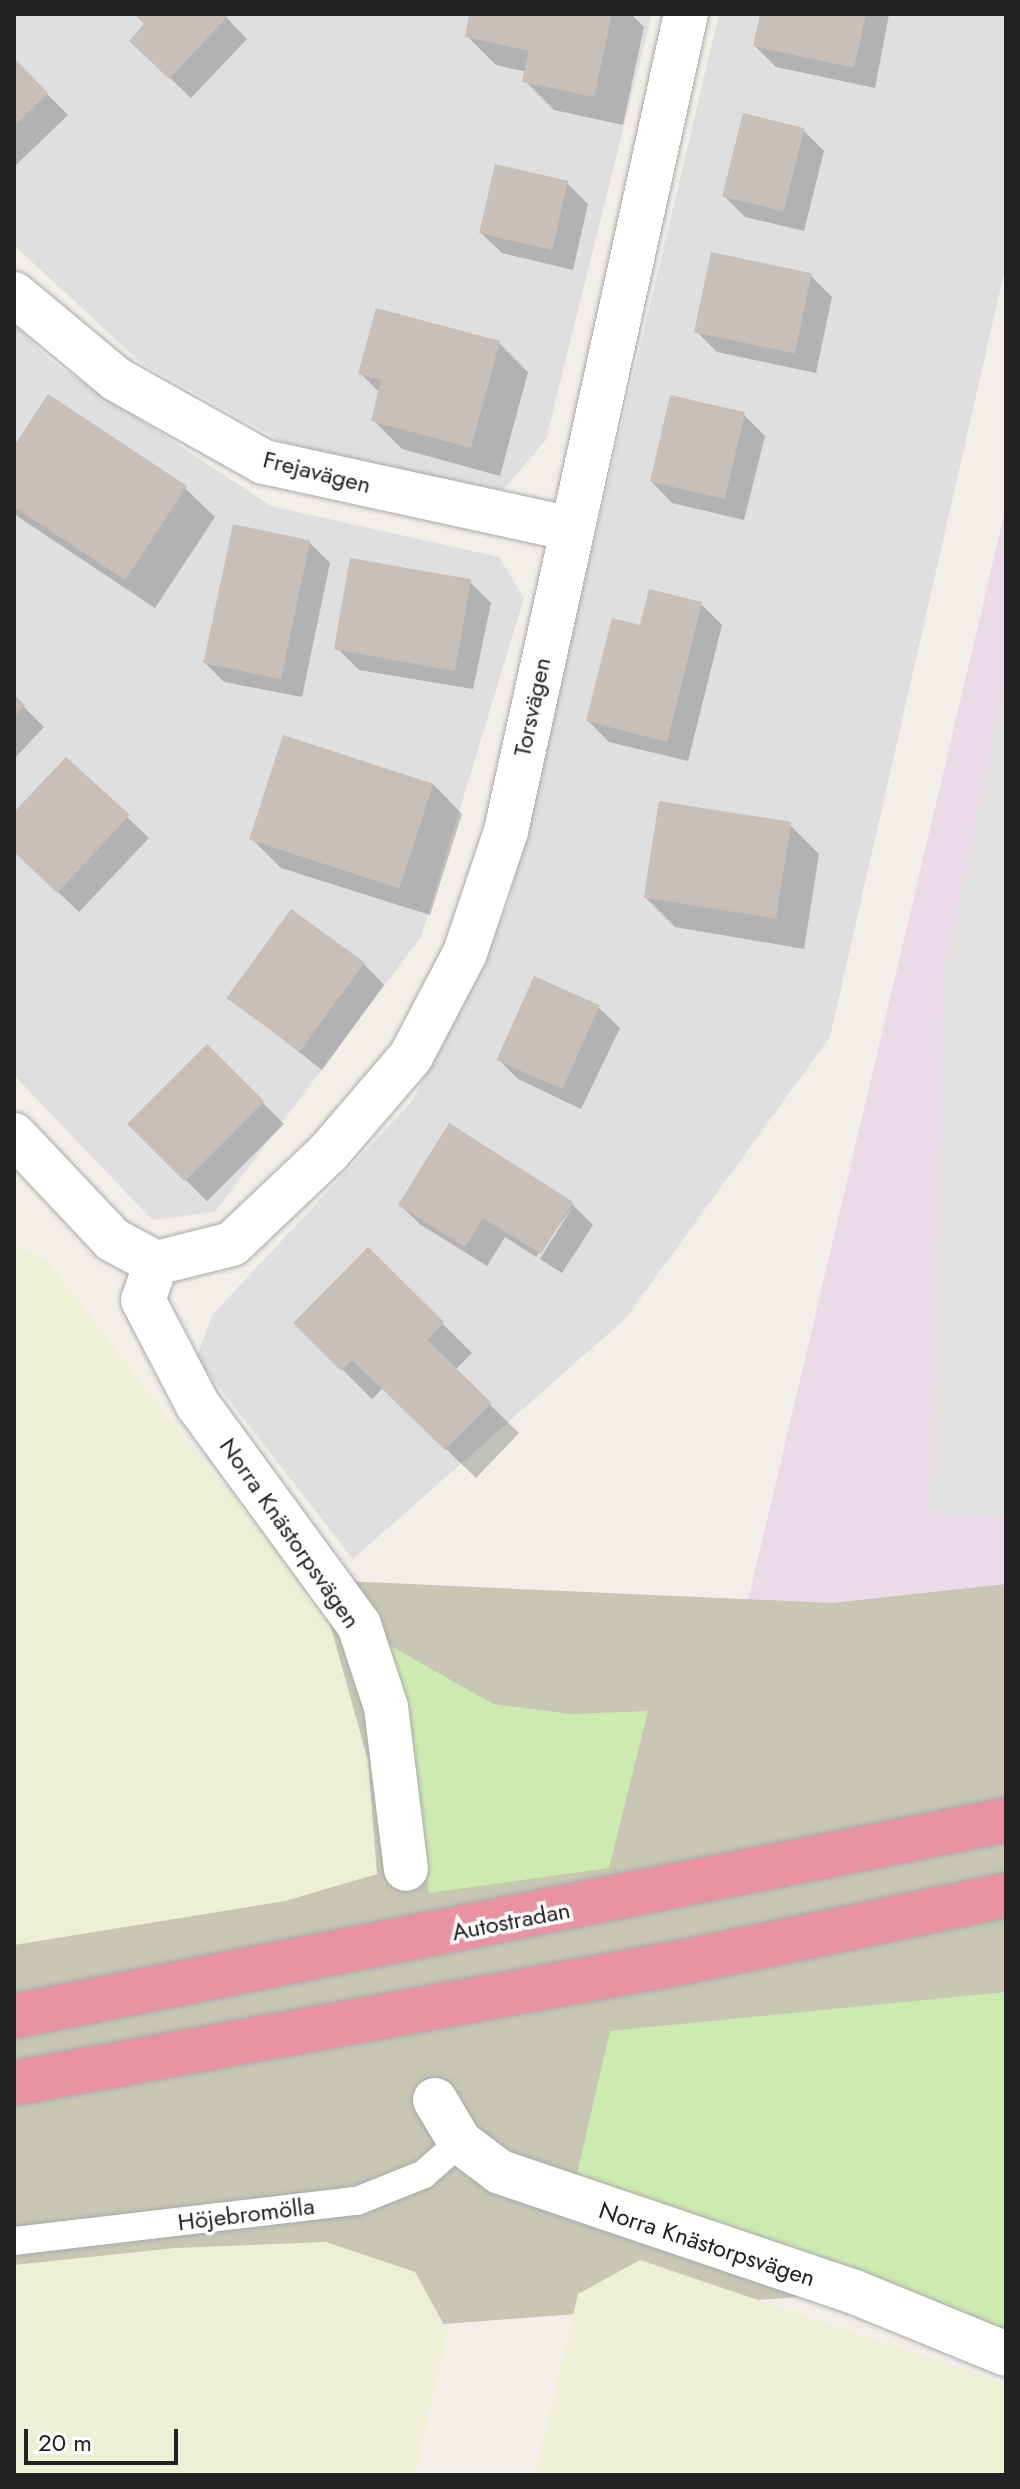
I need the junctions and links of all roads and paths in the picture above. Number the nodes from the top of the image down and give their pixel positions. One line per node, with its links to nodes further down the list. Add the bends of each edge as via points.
1 (686, 14): 3 (street, Torsvägen)
2 (14, 294): 3 (street, Frejavägen, via 116,379 264,462)
3 (571, 529): 5 (street, Torsvägen, via 506,831 465,953 411,1056 328,1153 232,1244)
4 (14, 1135): 5 (street, via 113,1240)
5 (156, 1263): 7 (street, Norra Knästorpsvägen, via 143,1300 198,1405 359,1625 386,1707)
6 (1006, 1820): 9 (highway, Autostradan)
7 (406, 1869)
8 (1006, 1895): 10 (highway, via 688,1961)
9 (14, 2016)
10 (14, 2083)
11 (435, 2100): 12 (street, Norra Knästorpsvägen)
12 (460, 2142): 13 (lane, Höjebromölla, via 424,2174 357,2201); 14 (street, Norra Knästorpsvägen, via 500,2172 852,2291)
13 (14, 2241)
14 (1006, 2354)

